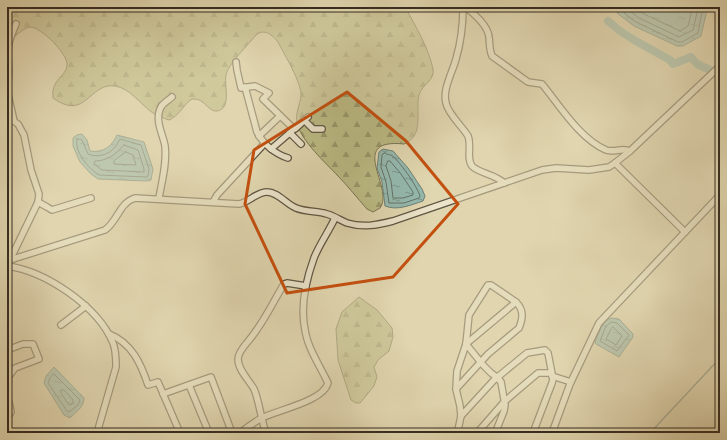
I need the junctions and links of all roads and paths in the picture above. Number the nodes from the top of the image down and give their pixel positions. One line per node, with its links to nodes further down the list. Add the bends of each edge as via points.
1 (464, 7): 18 (street, via 480,20 489,36 489,50 492,56 528,82 542,84 577,127 594,143 613,152 625,149); 21 (street, via 460,42 450,72 446,104 468,138 471,164 496,176)
2 (16, 24): 5 (street, via 9,42)
3 (236, 62): 6 (street, via 242,88)
4 (720, 66): 18 (street)
5 (7, 83)
6 (245, 87): 9 (street, via 255,86 269,93 263,99); 14 (street)
7 (7, 90): 11 (street)
8 (172, 97): 24 (street, via 161,107 158,116 165,147 165,168)
9 (280, 116): 13 (street); 14 (street)
10 (7, 117): 11 (street)
11 (14, 121): 25 (street, via 24,135 39,194)
12 (322, 129): 13 (street, via 313,129 306,119)
13 (291, 131): 16 (street); 17 (street)
14 (259, 136): 15 (street)
15 (264, 143): 17 (street); 26 (street)
16 (301, 144)
17 (272, 149): 19 (street)
18 (630, 151): 20 (street)
19 (288, 158)
20 (616, 163): 21 (street, via 589,170 542,170); 28 (street)
21 (504, 183): 27 (street, via 376,225 358,226)
22 (720, 195): 28 (street)
23 (91, 198): 25 (street, via 52,210)
24 (159, 198): 26 (street); 29 (street, via 130,199 105,230)
25 (38, 202): 29 (street)
26 (213, 202): 27 (street, via 239,204 265,192 296,208)
27 (335, 218): 30 (street, via 314,258)
28 (685, 232): 41 (street, via 599,323)
29 (8, 264): 32 (street, via 68,292)
30 (306, 286): 49 (street, via 284,284 261,324 239,354 239,362 255,392); 49 (street, via 303,315 305,332 328,385 310,399)
31 (516, 302): 35 (street); 35 (street, via 488,285 469,315); 37 (street, via 523,314 520,328)
32 (86, 306): 33 (street); 34 (street)
33 (61, 325)
34 (108, 334): 44 (street, via 123,342 134,353 148,385 158,382); 50 (street, via 116,356 116,367)
35 (466, 344): 37 (street); 43 (street, via 457,371)
36 (7, 350): 40 (street, via 23,344 33,344 39,359 14,368)
37 (481, 362): 39 (street); 43 (street)
38 (552, 375): 39 (street, via 548,353 545,350 527,353); 41 (street); 46 (street, via 538,373); 59 (street, via 552,383)
39 (498, 378): 46 (street); 47 (street)
40 (7, 380)
41 (571, 382): 60 (street)
42 (189, 385): 44 (street); 52 (street); 53 (street, via 211,378)
43 (456, 389): 47 (street)
44 (163, 394): 51 (street)
45 (7, 401): 48 (street, via 11,412)
46 (505, 401): 57 (street); 58 (street, via 496,431)
47 (461, 416): 56 (street, via 458,430)
48 (7, 418)
49 (261, 418): 54 (street); 55 (street)
50 (97, 433)
51 (180, 433)
52 (209, 433)
53 (232, 433)
54 (240, 433)
55 (266, 433)
56 (460, 433)
57 (477, 433)
58 (499, 433)
59 (533, 433)
60 (552, 433)

